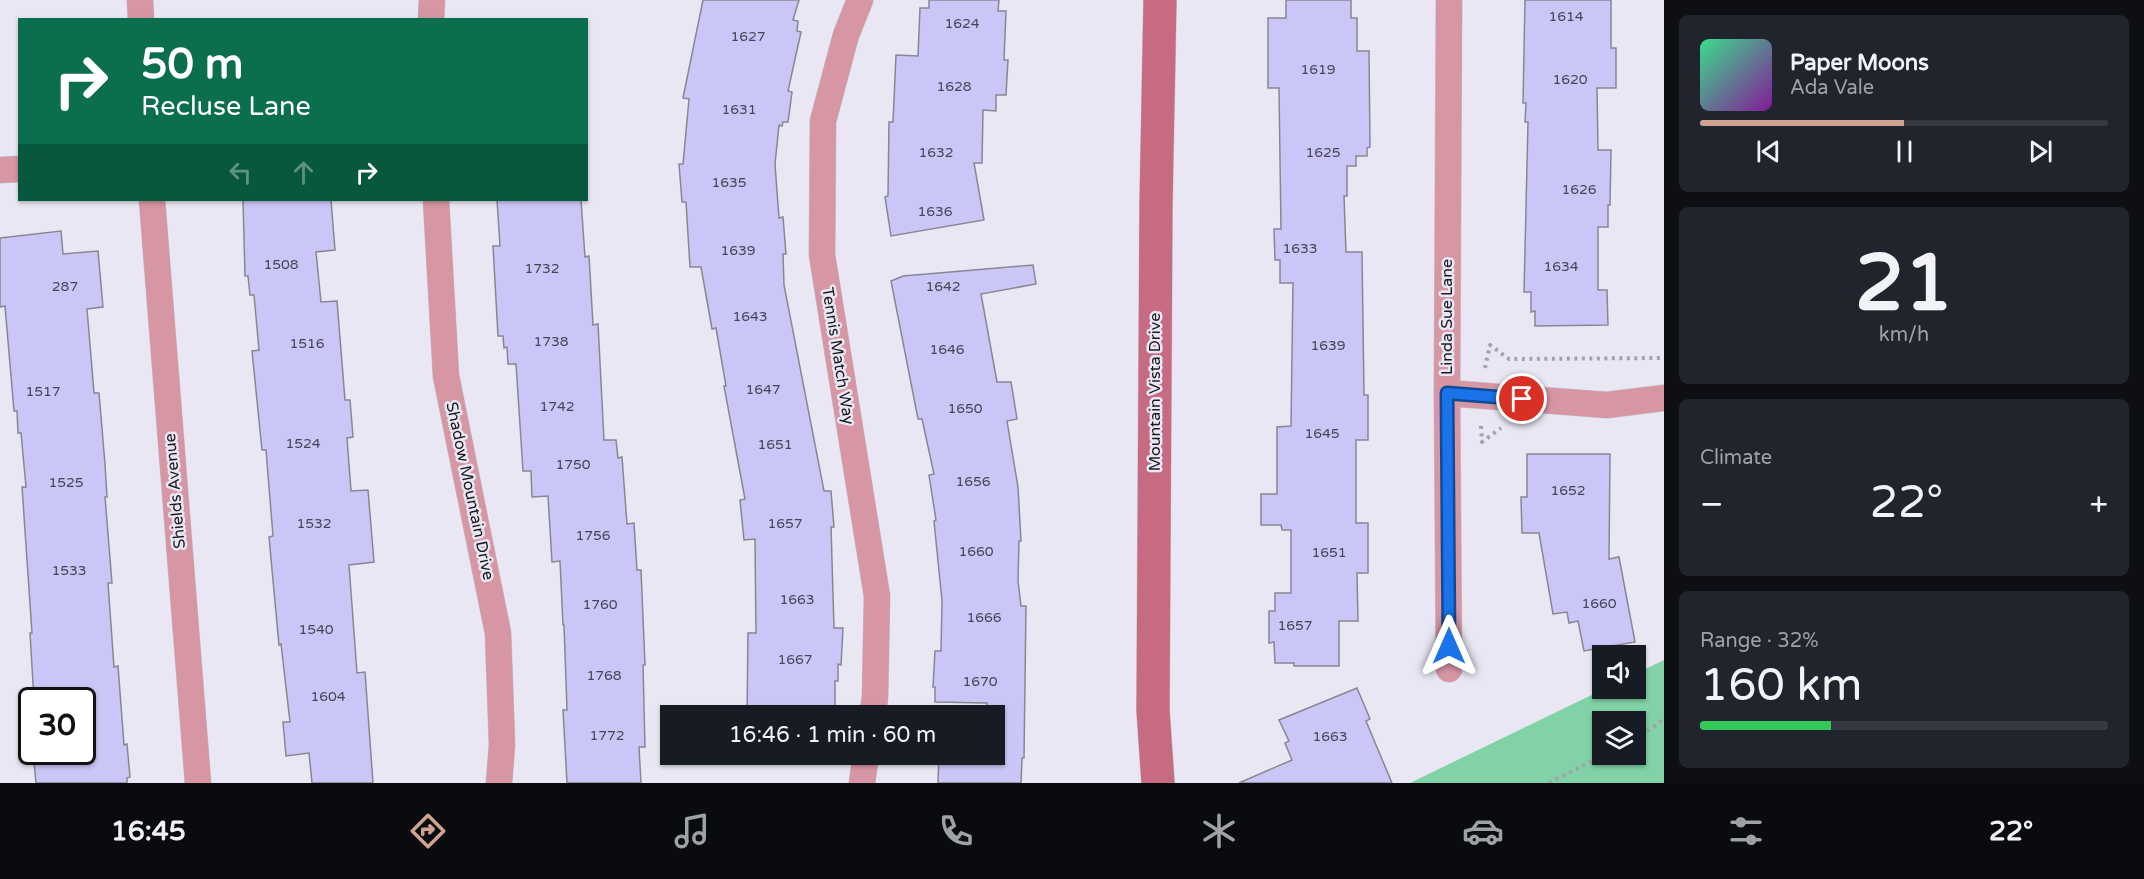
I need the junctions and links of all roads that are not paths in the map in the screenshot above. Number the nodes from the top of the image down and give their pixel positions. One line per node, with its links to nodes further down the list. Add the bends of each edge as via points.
1 (140, 0): 6 (street)
2 (432, 0): 7 (street)
3 (860, 0): 15 (street, Tennis Match Way, via 846,35 823,121 822,255 877,596)
4 (1160, 0): 20 (main road, Mountain Vista Drive, via 1153,698)
5 (1449, 0): 12 (street, Linda Sue Lane)
6 (141, 18)
7 (430, 18)
8 (18, 169): 9 (street)
9 (0, 170)
10 (152, 201): 17 (street, Shields Avenue)
11 (436, 201): 18 (street, Shadow Mountain Drive, via 446,376 498,633 502,745)
12 (1447, 393): 13 (street, via 1607,405); 14 (street, Linda Sue Lane)
13 (1664, 398)
14 (1449, 669)
15 (874, 705)
16 (864, 765): 19 (street)
17 (198, 783)
18 (499, 783)
19 (862, 783)
20 (1158, 783)

